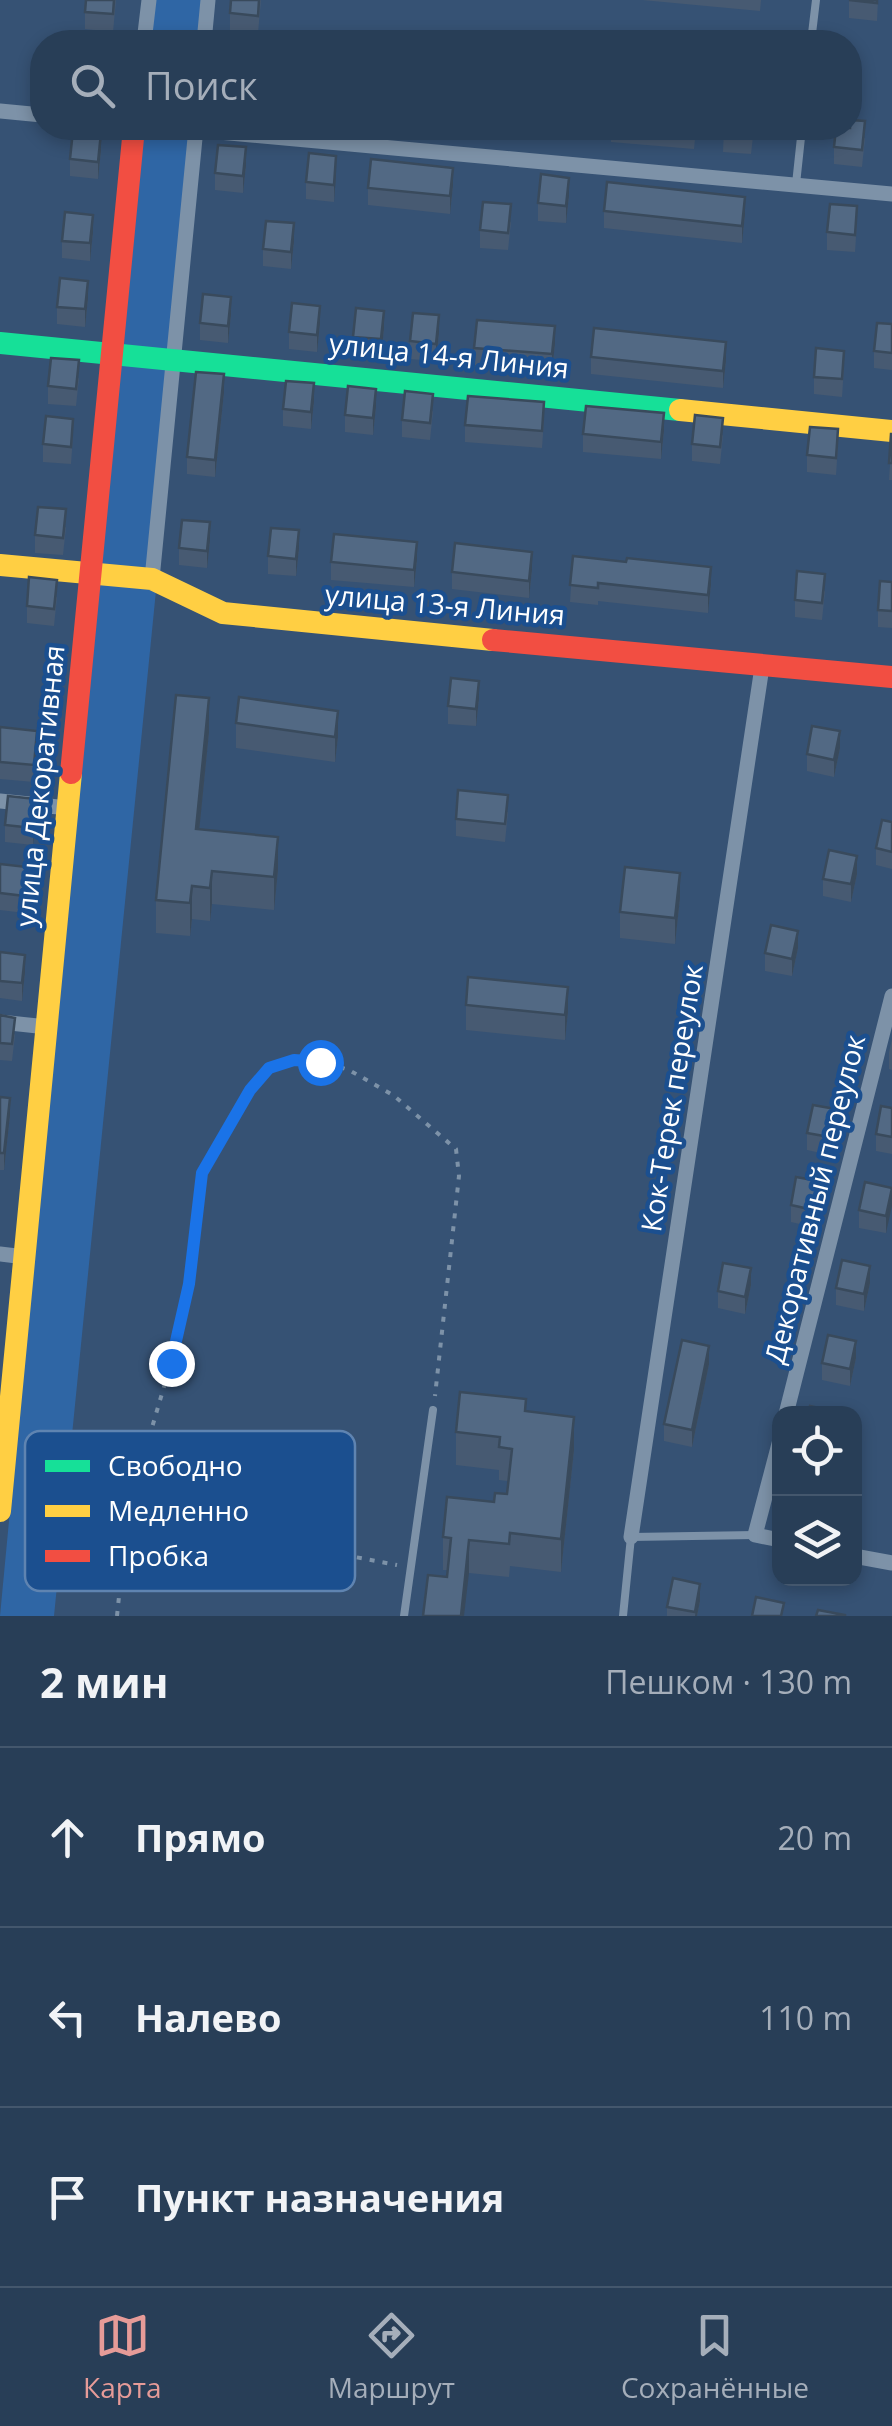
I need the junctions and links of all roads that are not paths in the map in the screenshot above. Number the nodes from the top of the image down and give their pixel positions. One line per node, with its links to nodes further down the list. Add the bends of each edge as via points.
1 (149, 0): 4 (street)
2 (208, 0): 5 (street)
3 (816, 0): 6 (lane)
4 (145, 30)
5 (205, 30)
6 (812, 30)
7 (0, 111): 8 (street)
8 (30, 114)
9 (133, 140): 16 (street, улица Декоративная)
10 (195, 140): 17 (street)
11 (325, 140): 13 (street)
12 (801, 140): 13 (lane)
13 (796, 184): 14 (street)
14 (892, 194)
15 (0, 343): 16 (street, улица 14-я Линия)
16 (112, 354): 17 (street, улица 14-я Линия); 20 (street, улица Декоративная)
17 (174, 358): 18 (street, улица 14-я Линия); 21 (street)
18 (892, 431)
19 (0, 565): 20 (street, улица 13-я Линия)
20 (90, 574): 21 (street, улица 13-я Линия); 25 (street, улица Декоративная)
21 (152, 578): 22 (street, улица 13-я Линия, via 223,613)
22 (762, 667): 23 (street, улица 13-я Линия); 37 (street, Кок-Терек переулок)
23 (892, 677)
24 (0, 801): 25 (street)
25 (68, 808): 28 (street, улица Декоративная)
26 (892, 996): 31 (street, Декоративный переулок)
27 (0, 1022): 28 (street)
28 (47, 1027): 30 (street, улица Декоративная)
29 (0, 1254): 30 (street)
30 (24, 1256): 34 (street, улица Декоративная)
31 (788, 1406)
32 (433, 1410): 41 (lane)
33 (772, 1471): 36 (street)
34 (1, 1486): 35 (street, улица Декоративная)
35 (0, 1511)
36 (755, 1536): 37 (lane); 38 (street)
37 (631, 1538): 42 (lane)
38 (772, 1539)
39 (862, 1557): 40 (street)
40 (892, 1563)
41 (404, 1616)
42 (624, 1616)

